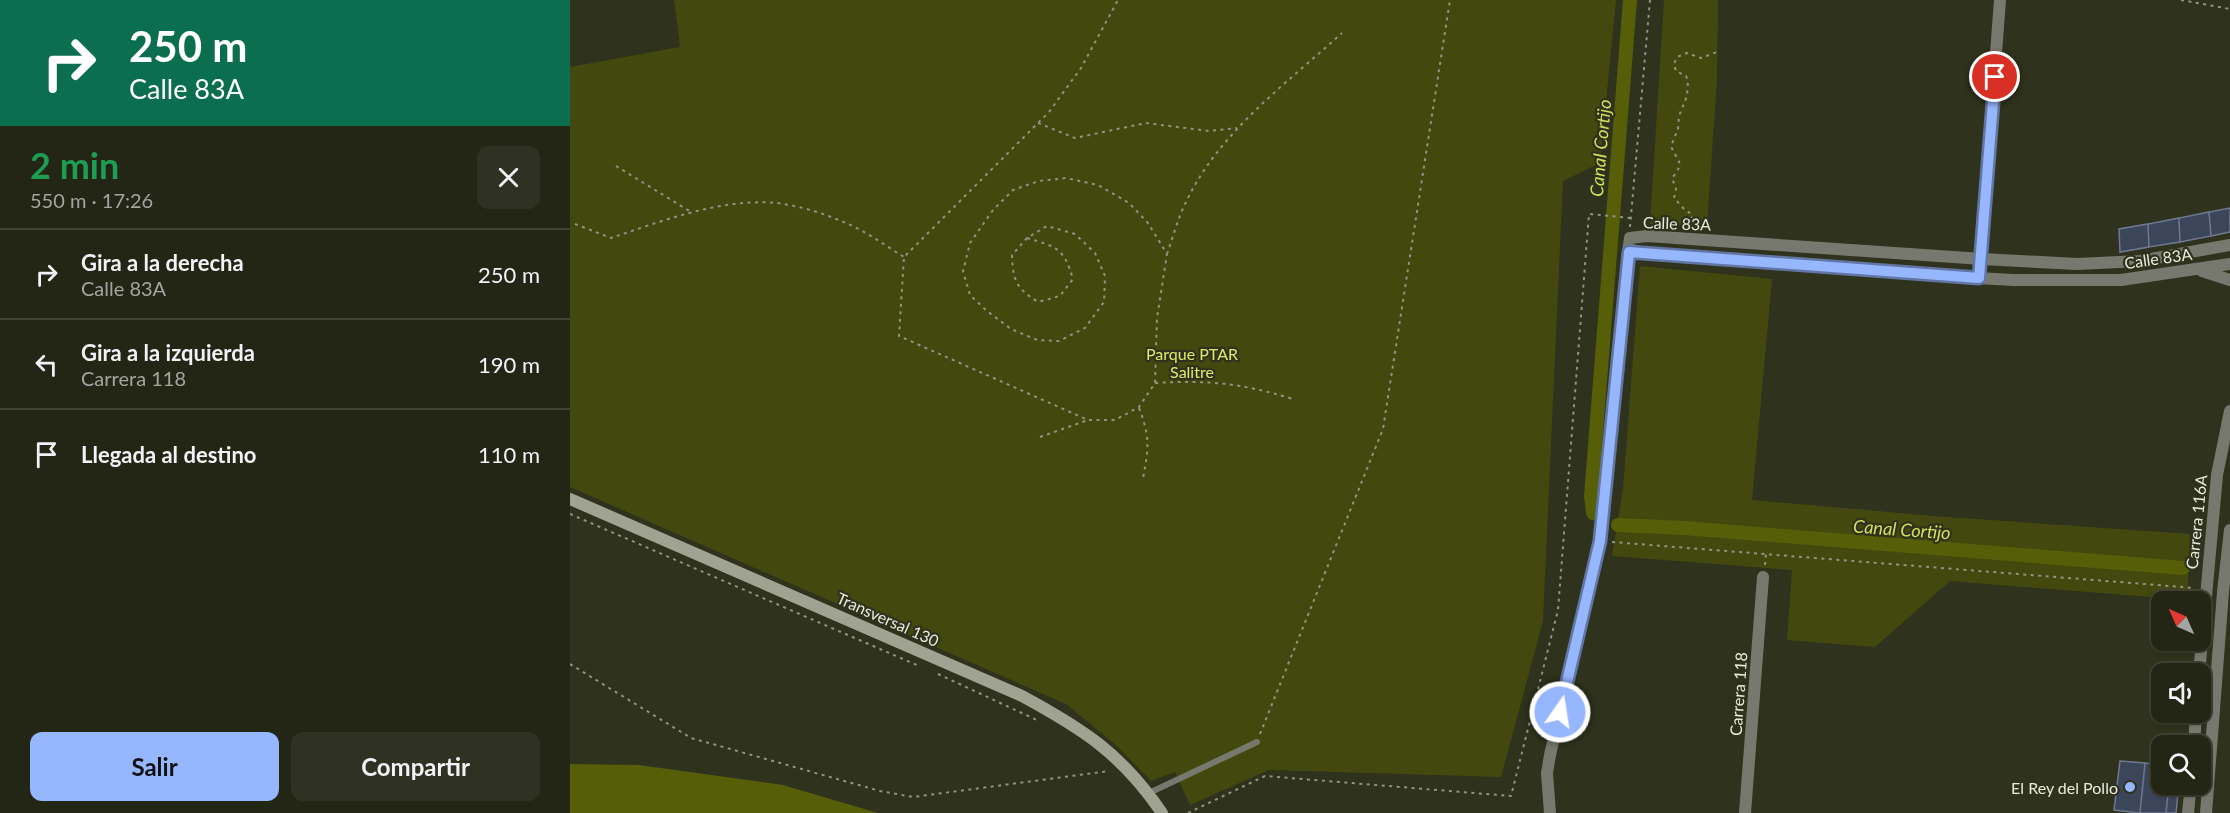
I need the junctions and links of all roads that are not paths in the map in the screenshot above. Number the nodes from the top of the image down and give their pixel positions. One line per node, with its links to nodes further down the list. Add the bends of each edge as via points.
1 (2000, 0): 4 (street)
2 (2230, 245): 4 (street, Calle 83A, via 2107,263)
3 (1629, 252): 4 (street, Calle 83A, via 1630,237); 7 (street, Calle 83A); 18 (street, via 1600,541 1550,755 1547,773)
4 (1982, 259): 7 (street)
5 (2230, 264): 6 (street, Calle 83A)
6 (2198, 270): 7 (street, Calle 83A, via 2095,282); 8 (street)
7 (1979, 278)
8 (2230, 280)
9 (2230, 411): 13 (street, Carrera 116A, via 2217,475)
10 (570, 499): 15 (main road, Transversal 130, via 1022,696 1097,741)
11 (2230, 530): 21 (street, Carrera 116A)
12 (1763, 577): 19 (street, Carrera 118)
13 (2200, 663)
14 (1257, 742): 15 (lane)
15 (1149, 793): 17 (main road, Transversal 130)
16 (2190, 795): 20 (street)
17 (1162, 813)
18 (1551, 813)
19 (1745, 813)
20 (2188, 813)
21 (2206, 813)

